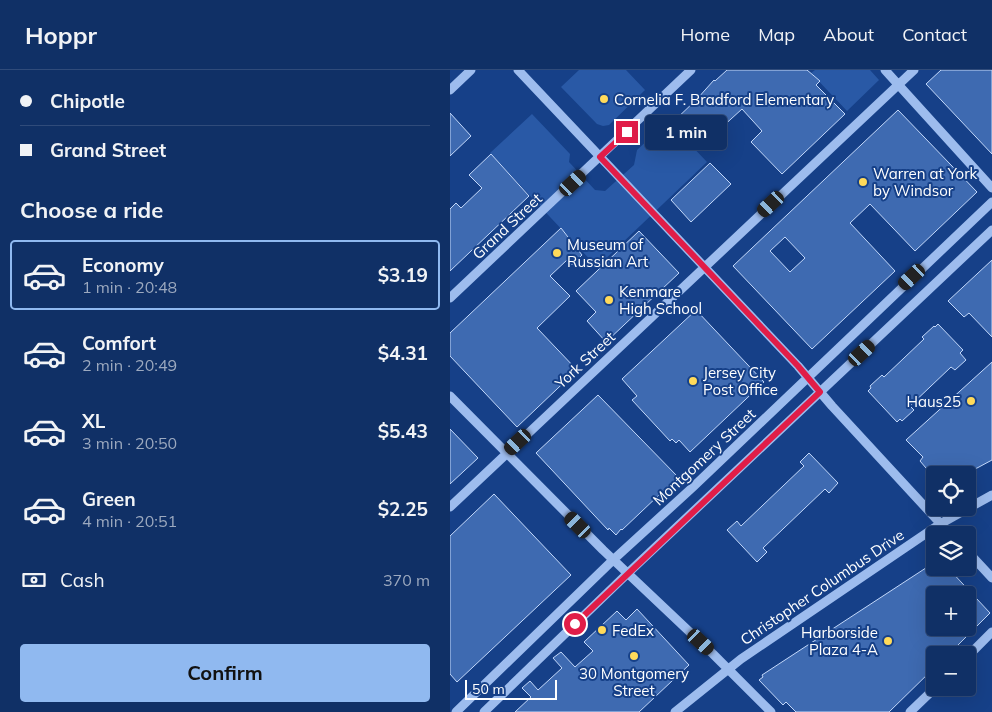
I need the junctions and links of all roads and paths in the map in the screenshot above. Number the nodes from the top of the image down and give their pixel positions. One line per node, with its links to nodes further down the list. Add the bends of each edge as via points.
1 (471, 70): 7 (street)
2 (518, 70): 8 (street)
3 (691, 70): 8 (street, Grand Street)
4 (885, 70): 6 (street)
5 (914, 70): 6 (street, York Street)
6 (898, 84): 9 (street); 12 (street, York Street)
7 (450, 90)
8 (600, 157): 12 (street); 13 (street, Grand Street)
9 (992, 188)
10 (992, 202): 14 (street, Montgomery Street)
11 (992, 230): 15 (street)
12 (704, 266): 14 (street); 17 (street, York Street)
13 (450, 298)
14 (807, 377): 15 (street); 21 (street, Montgomery Street)
15 (820, 392): 20 (street); 23 (street)
16 (450, 396): 17 (street)
17 (506, 453): 19 (street, York Street); 21 (street)
18 (992, 494): 20 (street, Christopher Columbus Drive)
19 (450, 507)
20 (940, 524): 27 (street, Christopher Columbus Drive)
21 (613, 560): 23 (street); 29 (street, Montgomery Street)
22 (976, 561): 24 (street)
23 (628, 573): 27 (street); 30 (street)
24 (992, 578)
25 (992, 632): 26 (street)
26 (976, 648)
27 (728, 669): 31 (street, Christopher Columbus Drive); 32 (street)
28 (927, 696): 33 (street)
29 (456, 712)
30 (484, 712)
31 (674, 712)
32 (770, 712)
33 (910, 712)

